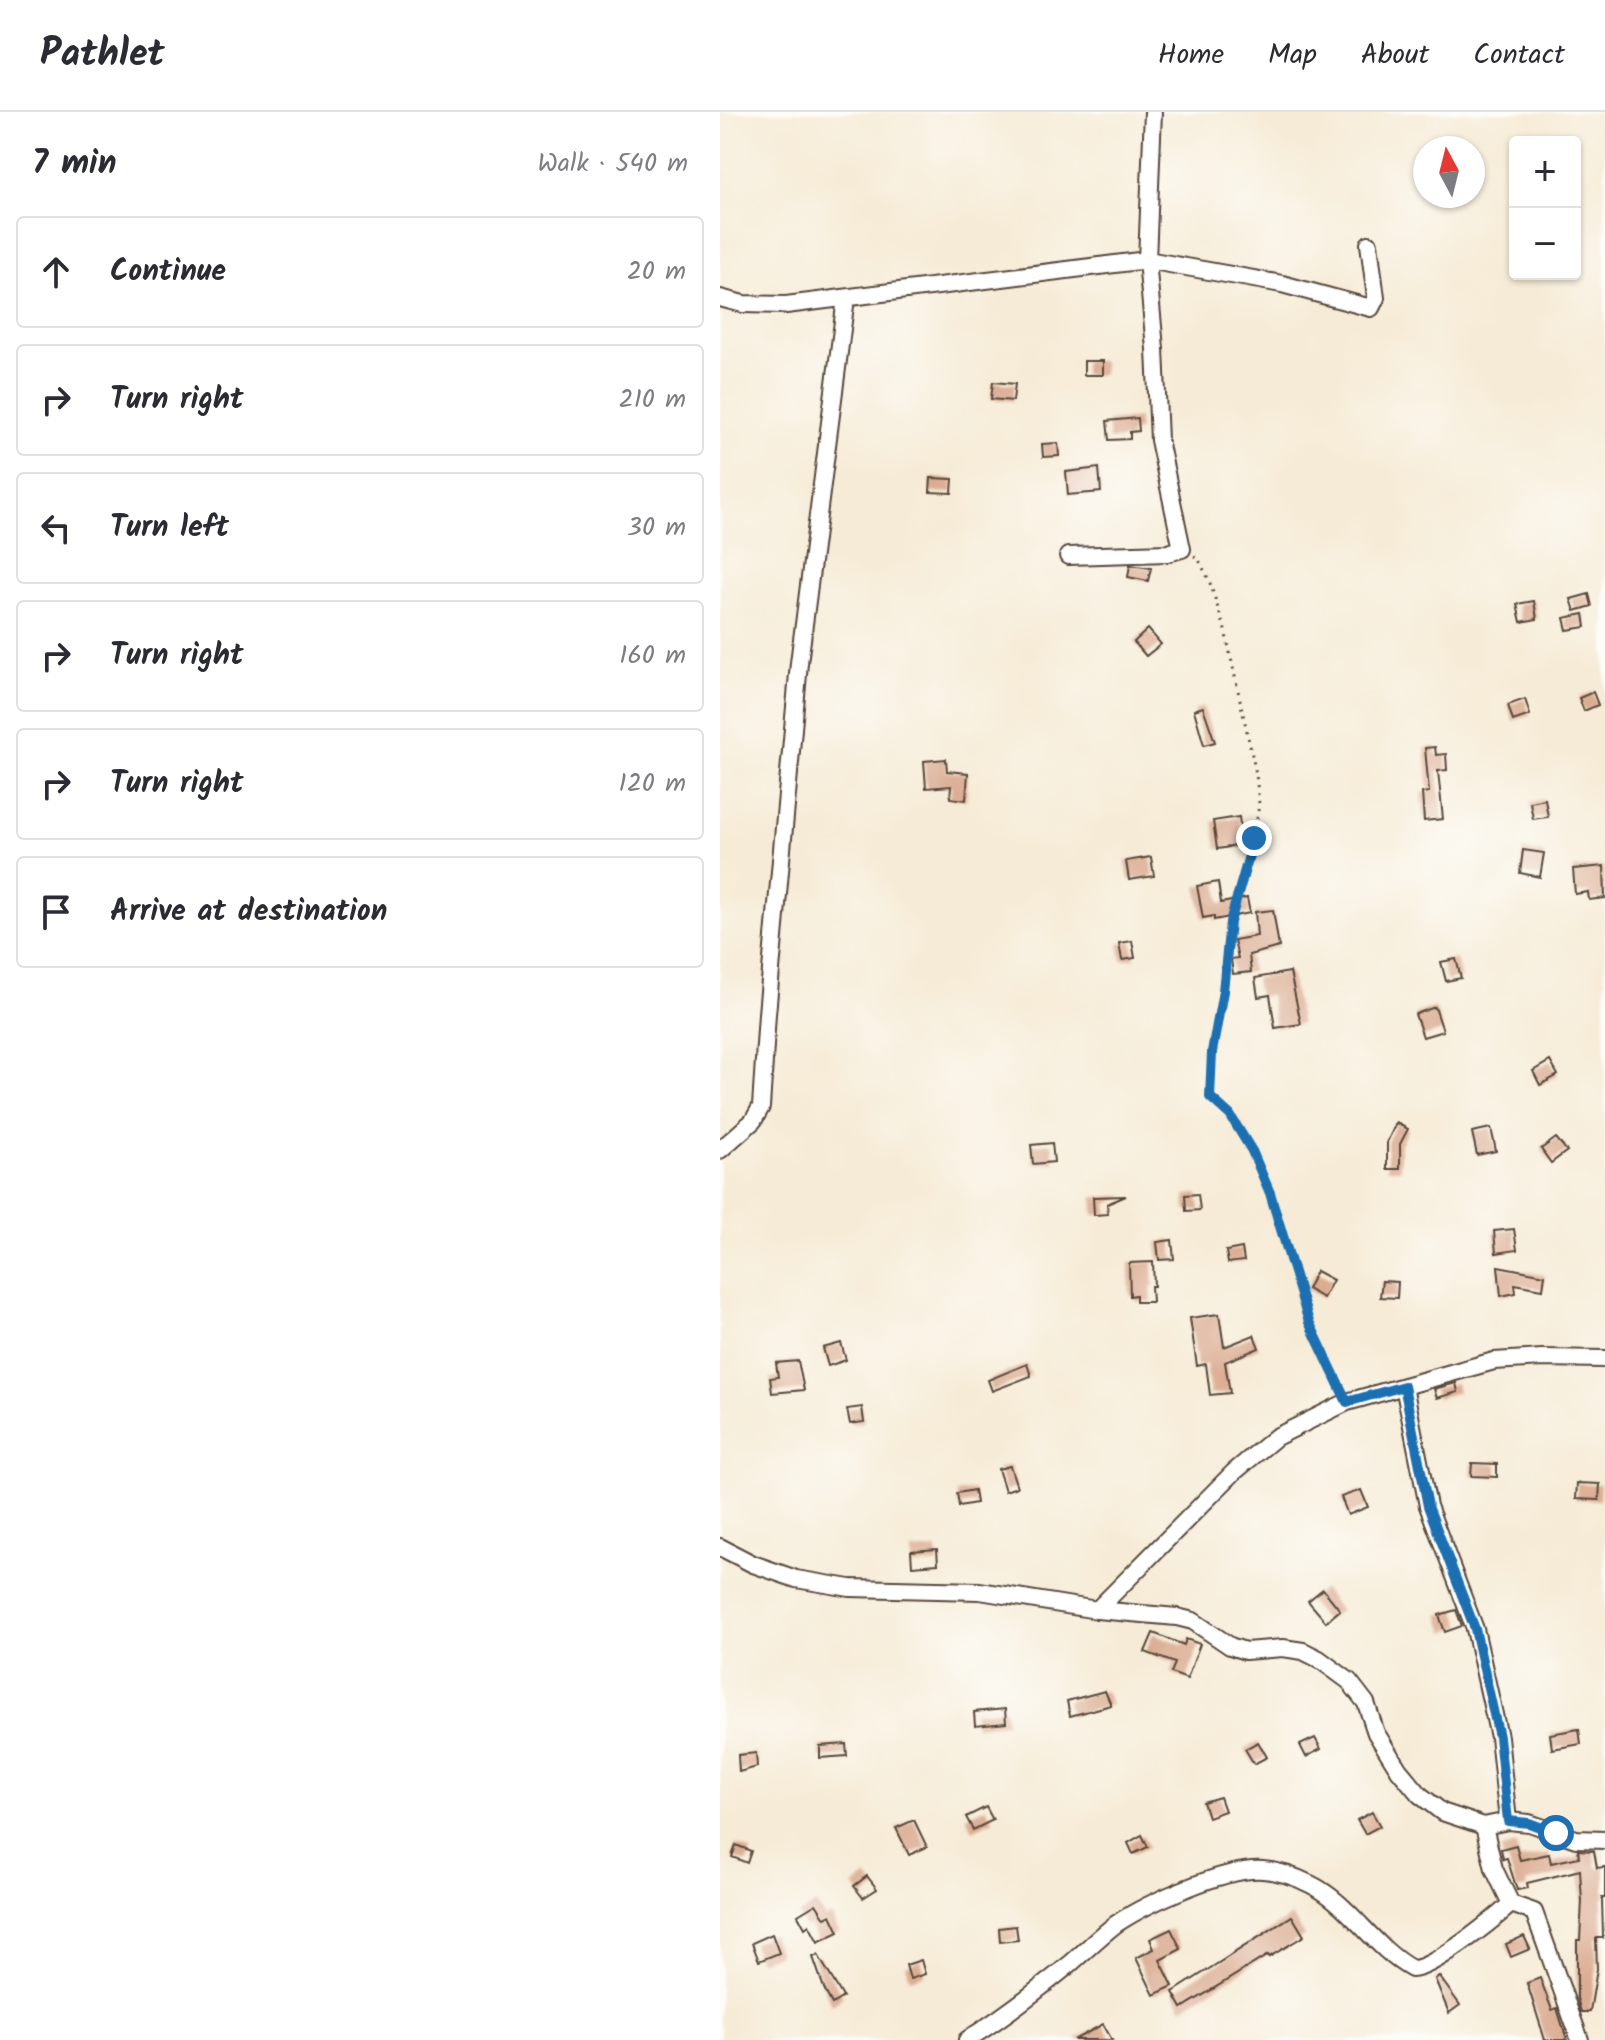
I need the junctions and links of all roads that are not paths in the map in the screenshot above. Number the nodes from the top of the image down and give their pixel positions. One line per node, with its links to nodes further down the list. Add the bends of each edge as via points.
1 (1153, 112): 3 (street)
2 (1369, 244): 3 (street, via 1376,298 1367,308 1282,284)
3 (1147, 260): 5 (street); 6 (street, via 1159,440 1182,549)
4 (720, 298): 5 (street, via 786,305)
5 (846, 298): 7 (street, via 799,663 761,1107)
6 (1068, 556)
7 (720, 1150)
8 (1605, 1359): 9 (street, via 1494,1361)
9 (1404, 1386): 11 (street, via 1347,1402 1276,1437 1234,1472); 12 (street, via 1428,1506 1475,1629 1499,1737)
10 (720, 1547): 11 (street, via 796,1579 850,1588 980,1591)
11 (1097, 1610): 13 (street, via 1177,1617 1245,1651 1283,1648 1319,1659 1349,1681 1366,1703 1376,1733 1420,1795 1442,1812)
12 (1508, 1821): 13 (street); 14 (street, via 1576,1839)
13 (1484, 1826): 15 (street, via 1494,1869)
14 (1605, 1840)
15 (1511, 1904): 16 (street, via 1451,1950 1412,1969 1310,1884 1263,1870 1225,1875 1142,1908 1115,1925); 17 (street, via 1534,1912)
16 (967, 2040)
17 (1580, 2040)

